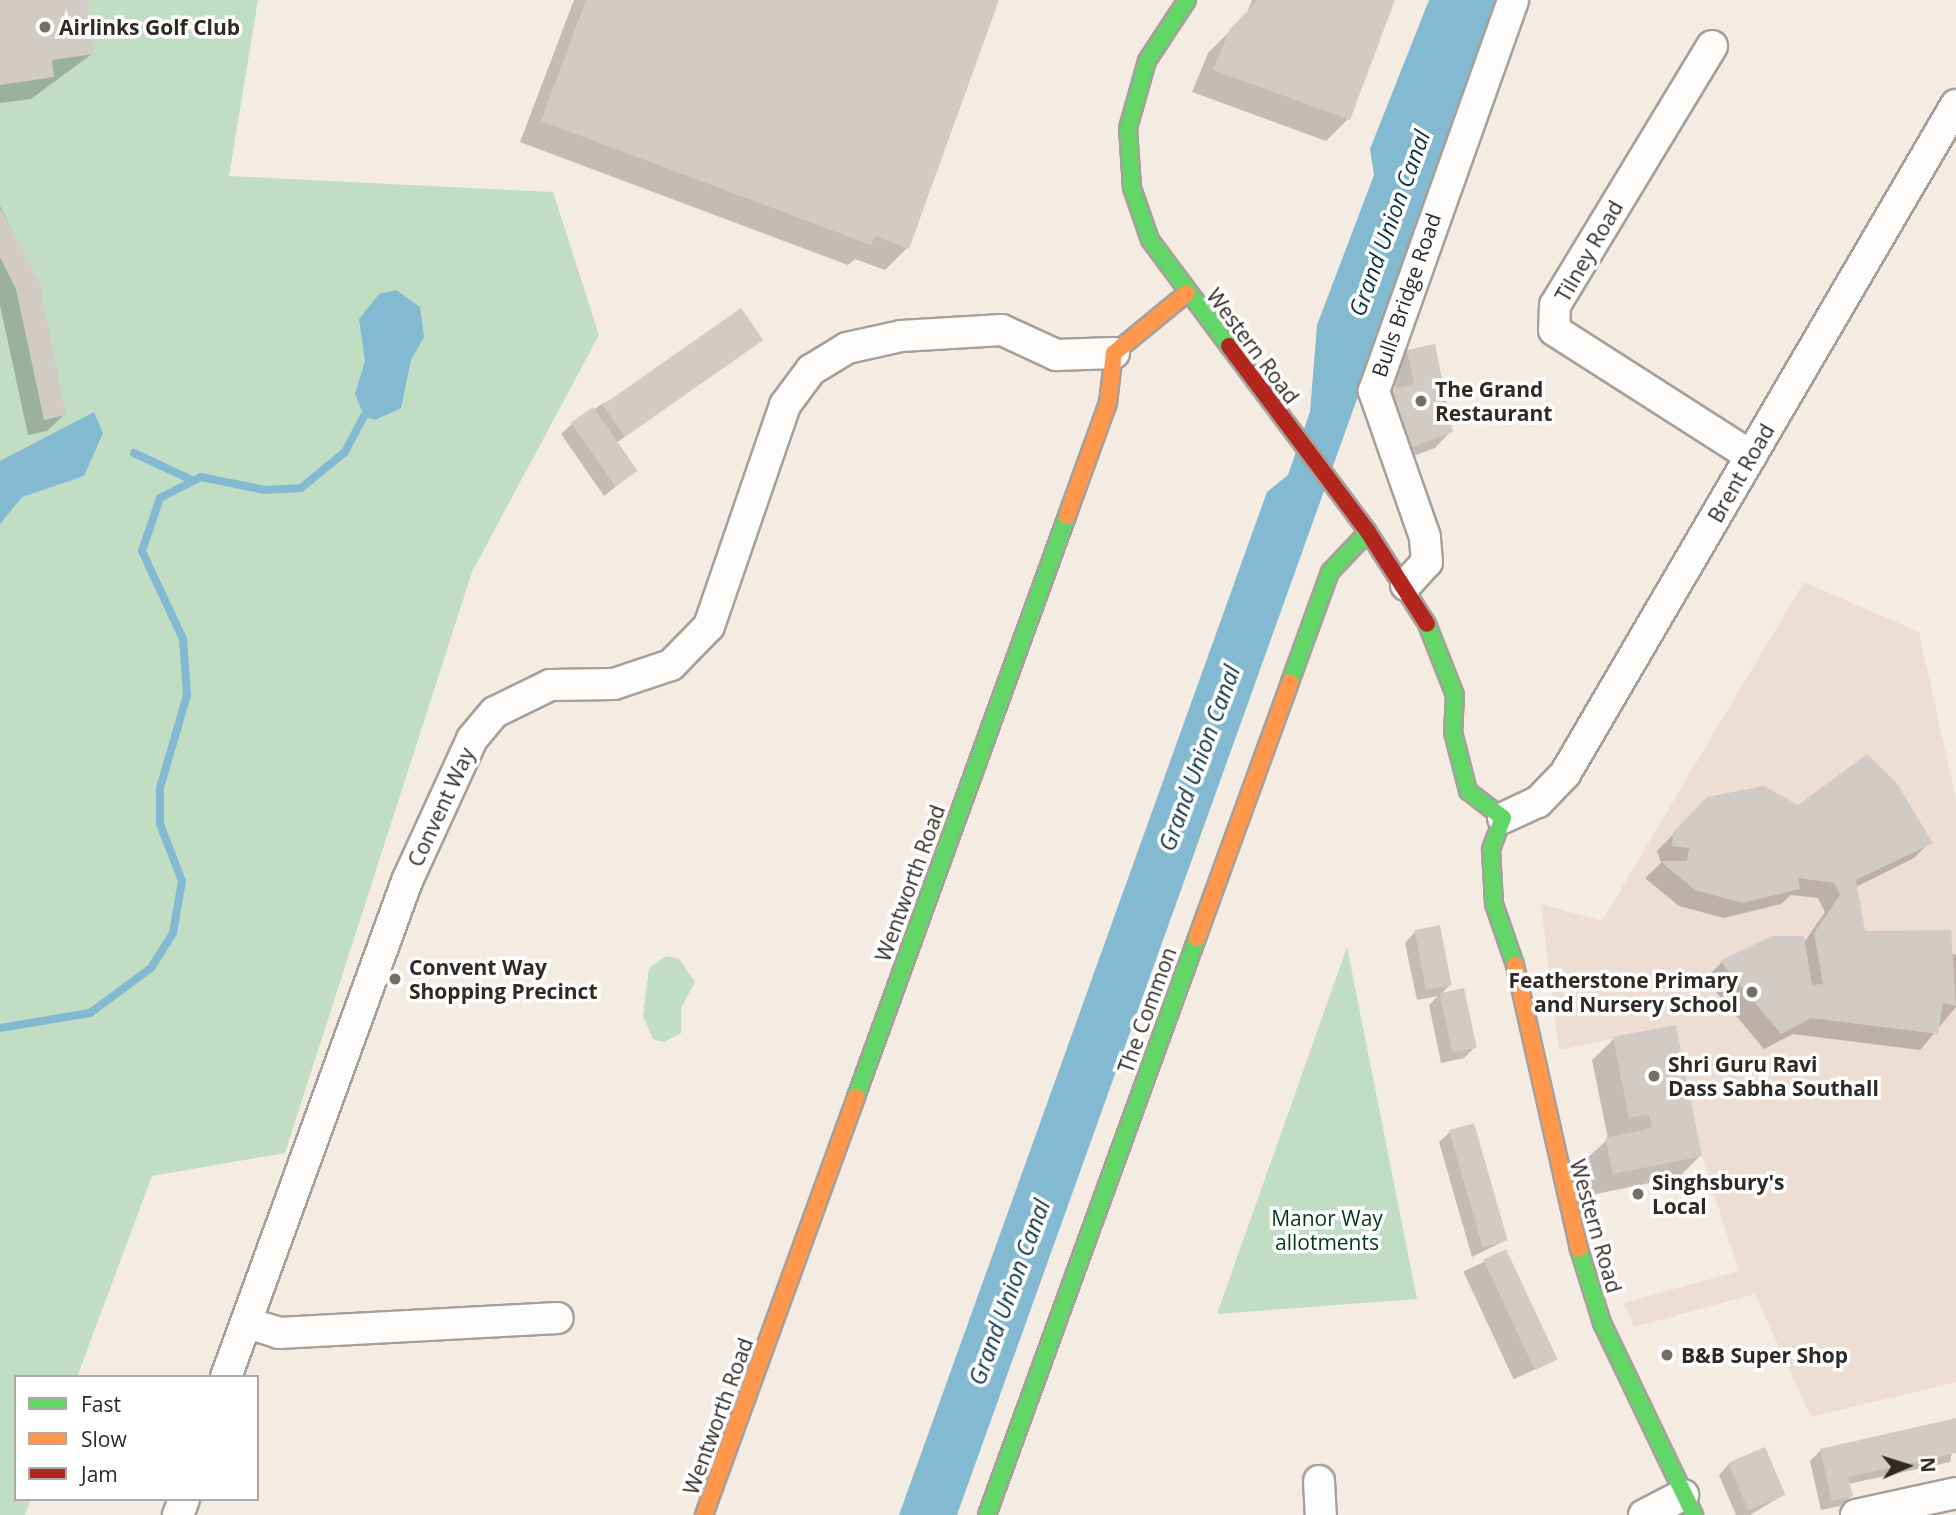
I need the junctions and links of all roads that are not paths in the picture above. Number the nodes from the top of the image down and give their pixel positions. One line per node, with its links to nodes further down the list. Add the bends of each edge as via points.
1 (1187, 0): 5 (street, Western Road, via 1147,61 1128,128 1132,188 1150,240)
2 (1513, 0): 9 (street, Bulls Bridge Road, via 1374,391 1425,537 1427,562)
3 (1712, 46): 7 (street, Tilney Road, via 1555,305 1554,330)
4 (1956, 105): 7 (street, Brent Road)
5 (1186, 293): 6 (street); 8 (street, Western Road)
6 (1114, 353): 17 (street, Convent Way, via 1056,355 1002,330 901,336 847,348 811,370 785,405 709,626 671,665 614,684 550,685 495,712 472,739 407,881); 22 (street, Wentworth Road, via 1108,403)
7 (1751, 456): 13 (street, Brent Road, via 1564,774)
8 (1368, 532): 9 (street, Western Road); 23 (street, The Common, via 1330,572)
9 (1406, 585): 10 (street, Western Road, via 1435,636)
10 (1455, 695): 11 (street, Western Road); 13 (street, Western Road, via 1453,732 1468,791)
11 (1473, 730)
12 (1491, 784): 13 (street)
13 (1508, 830): 15 (street, Western Road, via 1491,850 1491,873 1494,904)
14 (1514, 911): 15 (street, Western Road)
15 (1508, 931): 21 (street, Western Road, via 1565,1205 1602,1323)
16 (558, 1318): 17 (street, via 279,1333)
17 (247, 1323): 18 (street, Convent Way)
18 (227, 1375)
19 (1320, 1480): 24 (street)
20 (1956, 1493): 26 (street)
21 (1689, 1505): 25 (street)
22 (704, 1515)
23 (987, 1515)
24 (1321, 1515)
25 (1644, 1515)
26 (1856, 1515)

